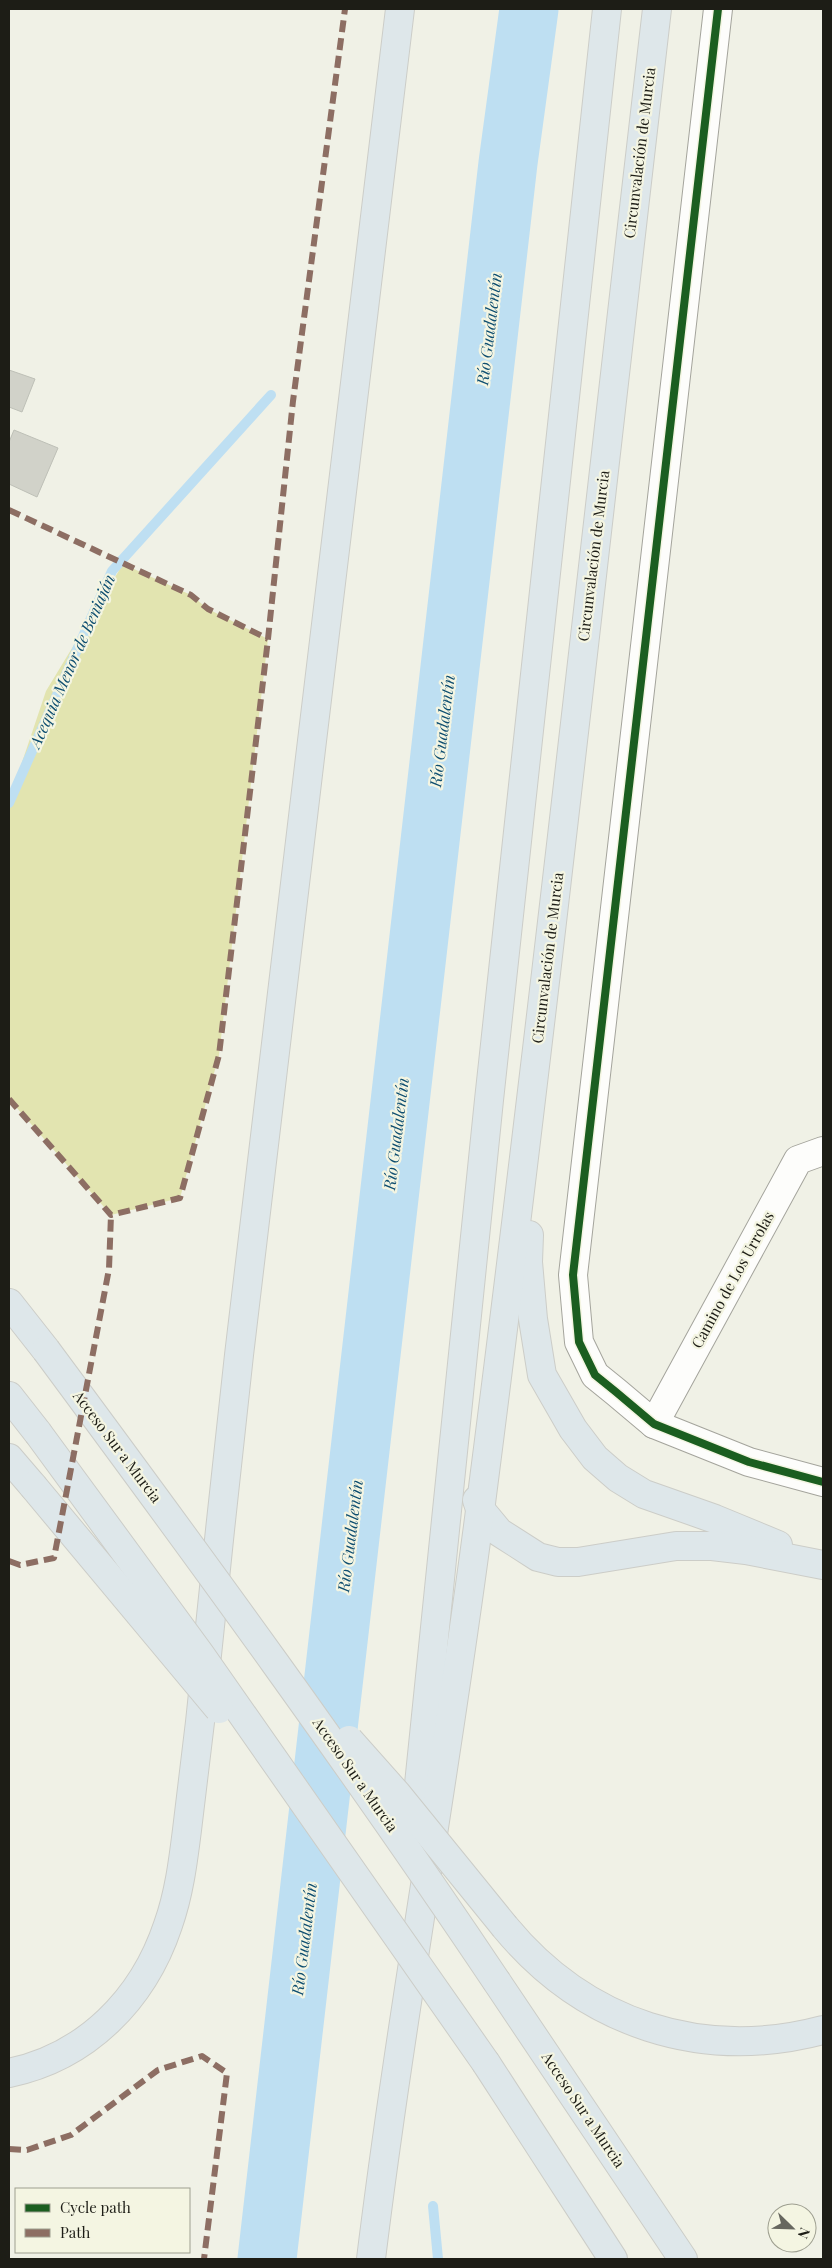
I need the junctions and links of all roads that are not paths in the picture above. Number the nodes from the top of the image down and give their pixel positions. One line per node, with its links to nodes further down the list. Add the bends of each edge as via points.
1 (400, 9): 18 (highway, via 179,1886 168,1928 151,1965 109,2021 82,2044 48,2062)
2 (607, 9): 5 (highway)
3 (657, 9): 6 (highway, Circunvalación de Murcia)
4 (718, 9): 10 (street, via 573,1275 579,1342 595,1375)
5 (489, 1100): 13 (highway, via 466,1460); 19 (highway, via 419,1776)
6 (531, 1103): 13 (highway); 14 (highway, via 528,1262 533,1319 542,1375 558,1407 595,1458 644,1494 715,1519)
7 (823, 1151): 10 (street, Camino de Los Urrolas, via 798,1160)
8 (9, 1303): 15 (highway, Acceso Sur a Murcia, bridge)
9 (9, 1396): 16 (highway, bridge, via 200,1654)
10 (654, 1424): 12 (street, via 750,1462)
11 (9, 1458): 16 (highway, bridge)
12 (823, 1482)
13 (480, 1509): 14 (highway, via 499,1532 520,1548 558,1562 578,1562 676,1546 712,1546); 19 (highway)
14 (823, 1565)
15 (250, 1628): 17 (highway, bridge, via 397,1794 525,1950 561,1981 594,2003 673,2035 721,2041 767,2040); 24 (highway, Acceso Sur a Murcia, bridge, via 393,1827)
16 (352, 1868): 20 (highway, bridge)
17 (823, 2030)
18 (9, 2073)
19 (386, 2136): 21 (highway)
20 (578, 2202): 22 (highway); 23 (highway)
21 (371, 2259)
22 (607, 2259)
23 (613, 2259)
24 (683, 2259)

